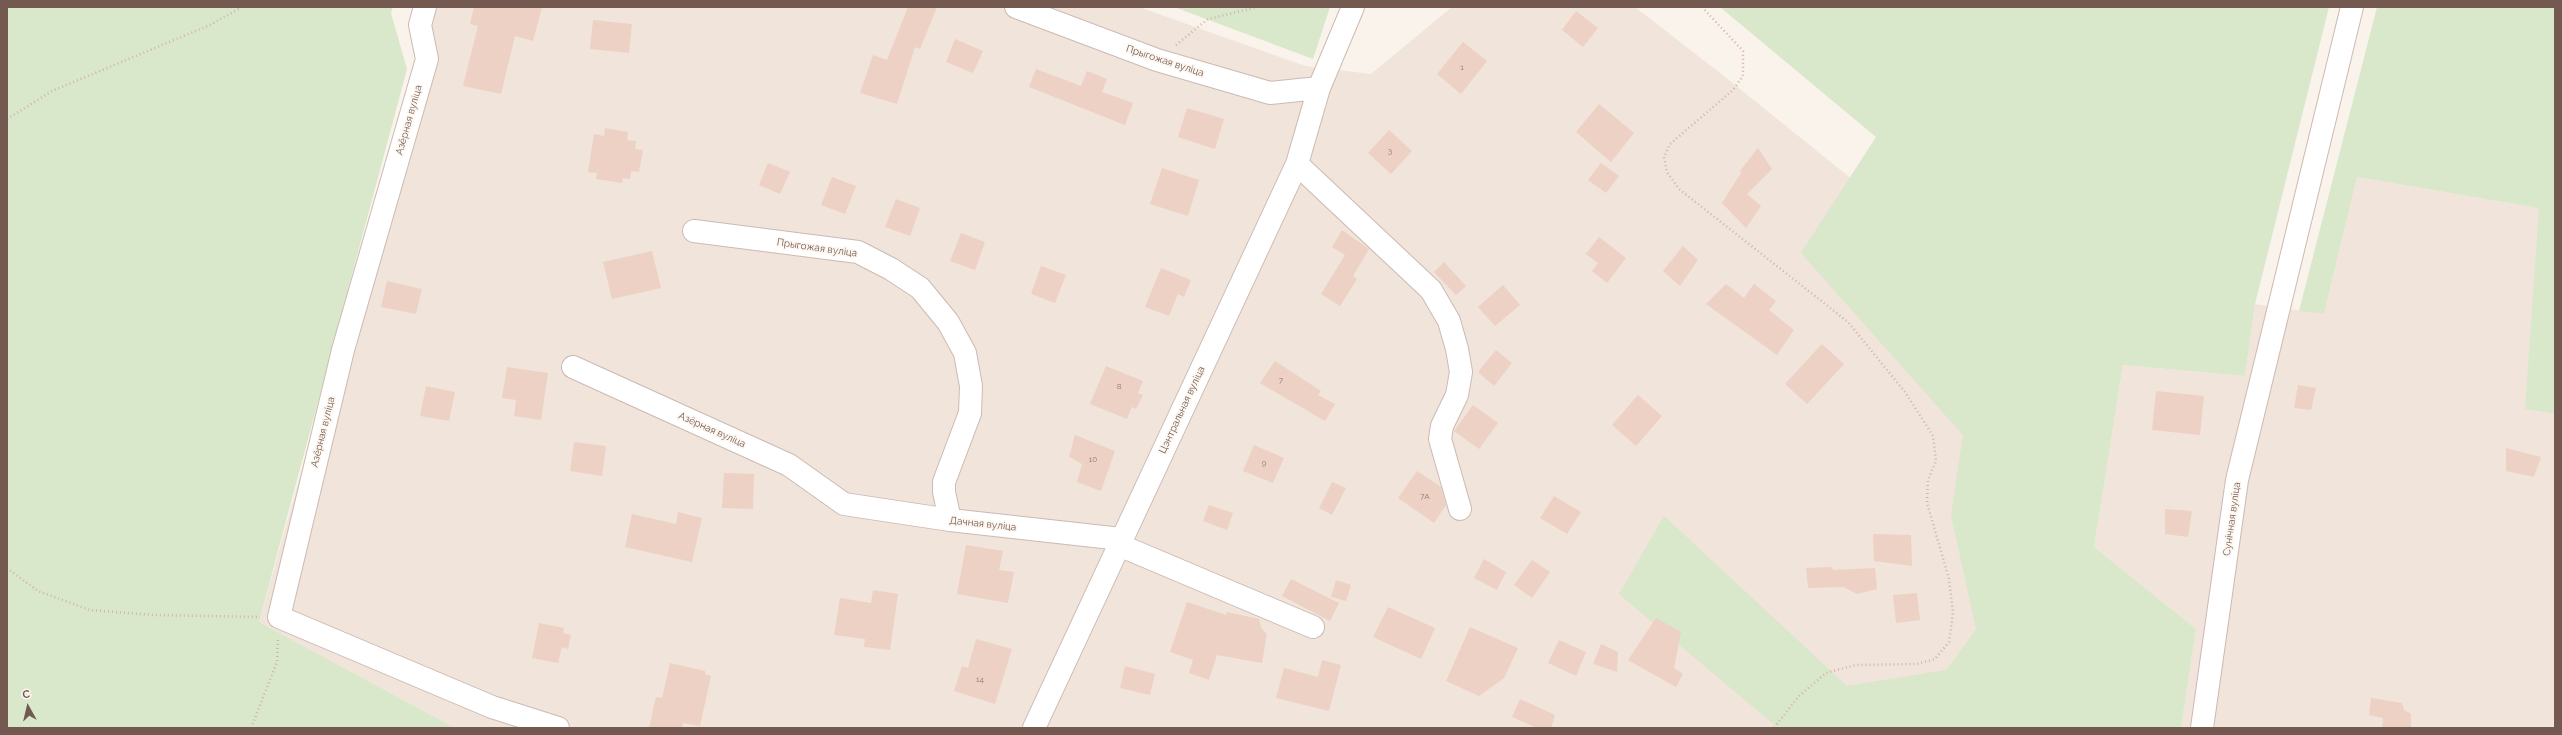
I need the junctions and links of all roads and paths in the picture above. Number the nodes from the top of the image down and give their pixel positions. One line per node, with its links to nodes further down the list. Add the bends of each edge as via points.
1 (242, 7): 10 (path, via 210,25 52,91)
2 (1016, 7): 8 (street, Прыгожая вуліца)
3 (1258, 7): 8 (path, via 1208,19)
4 (1353, 7): 9 (street, Цэнтральная вуліца)
5 (1702, 7): 24 (path, via 1743,51 1744,76 1733,90 1670,144 1664,157 1668,172 1679,189 1848,322 1905,392 1933,436 1936,461 1928,480 1927,503 1949,579 1953,613 1949,642 1935,659 1917,664 1855,665 1826,673 1799,696)
6 (2352, 7): 25 (street, Сунічная вуліца, via 2237,480)
7 (423, 16): 19 (street, Азёрная вуліца, via 427,59 343,350)
8 (1157, 60): 9 (street, Прыгожая вуліца, via 1270,93)
9 (1319, 88): 11 (street, Цэнтральная вуліца)
10 (7, 119)
11 (1297, 164): 15 (street, via 1431,290 1449,321 1458,349 1461,372 1457,395 1442,426 1440,439); 17 (street, Цэнтральная вуліца)
12 (694, 231): 16 (street, Прыгожая вуліца, via 858,252 920,288 948,322 965,353 971,386 970,413 944,482)
13 (573, 367): 14 (street, Азёрная вуліца, via 789,465)
14 (844, 504): 16 (street, Дачная вуліца)
15 (1460, 509)
16 (950, 520): 17 (street, Дачная вуліца)
17 (1120, 542): 20 (street, Дачная вуліца); 23 (street, Цэнтральная вуліца)
18 (7, 568): 19 (path, via 38,591 90,610 153,615)
19 (279, 617): 21 (path, via 277,662); 22 (street, via 492,706)
20 (1313, 627)
21 (251, 728)
22 (558, 728)
23 (1034, 728)
24 (1774, 728)
25 (2202, 728)

